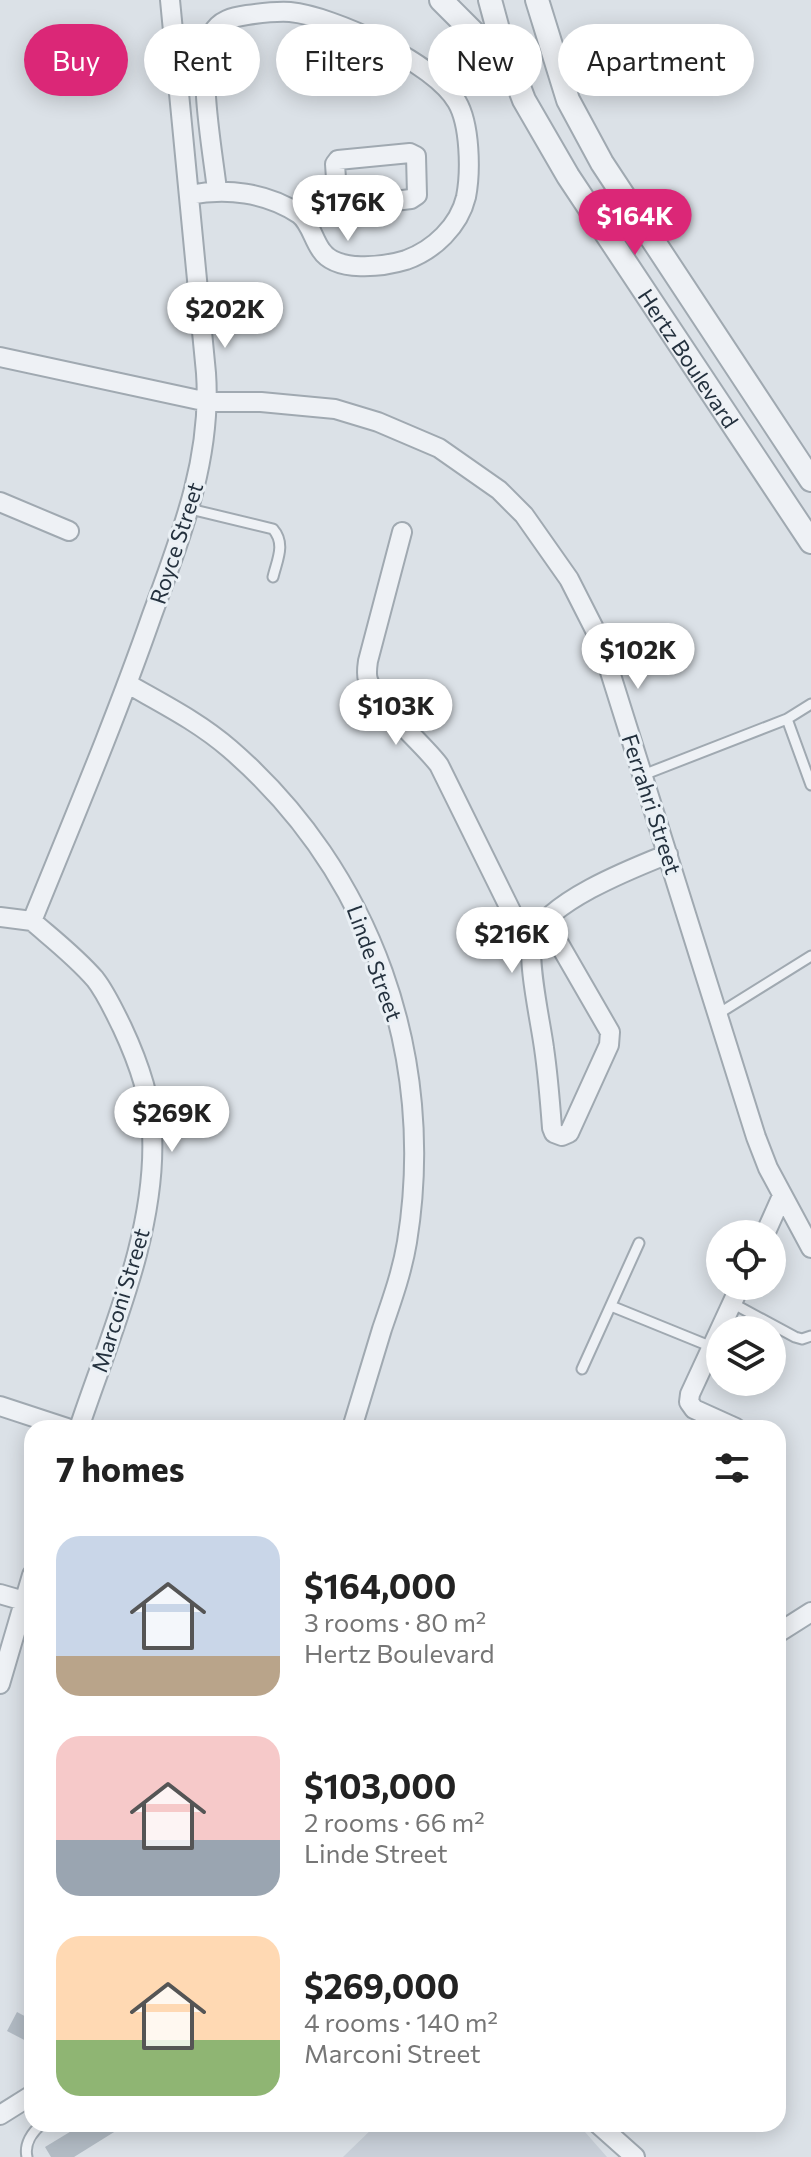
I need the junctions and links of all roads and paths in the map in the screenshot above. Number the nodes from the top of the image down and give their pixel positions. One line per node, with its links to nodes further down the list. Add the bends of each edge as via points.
1 (170, 0): 7 (street, Royce Street)
2 (441, 0): 5 (street, via 473,32)
3 (490, 0): 5 (street, Hertz Boulevard)
4 (537, 0): 12 (street, Hertz Boulevard, via 568,100 602,163)
5 (524, 100): 17 (street, Hertz Boulevard)
6 (217, 190): 7 (street); 9 (street, via 265,197); 9 (street, via 206,51 215,28 233,17 288,12 334,25 383,44 432,74 456,100 465,130 468,188 458,219 432,246 390,264 350,265 323,254)
7 (189, 195): 11 (street, Royce Street)
8 (338, 208): 8 (street, via 411,199 417,195 416,156 338,160); 9 (street)
9 (301, 216)
10 (0, 357): 11 (street, Ferrahri Street)
11 (208, 402): 14 (street, Royce Street); 22 (street, Ferrahri Street, via 335,409 378,422 439,448 499,490 547,545 584,603)
12 (811, 480)
13 (0, 502): 15 (street)
14 (190, 509): 18 (lane, via 273,529 281,548); 19 (street, Royce Street)
15 (69, 531)
16 (402, 532): 28 (street, via 368,661 368,679 439,765 517,923)
17 (811, 542)
18 (273, 577)
19 (128, 684): 26 (street, Royce Street); 44 (street, Linde Street, via 228,747 292,813 344,883 392,996 411,1105 412,1203 399,1279)
20 (811, 704): 21 (lane)
21 (787, 719): 22 (lane); 23 (lane)
22 (643, 775): 24 (street, Ferrahri Street)
23 (811, 785)
24 (668, 854): 27 (street, via 615,876); 30 (street, Ferrahri Street)
25 (0, 917): 26 (street)
26 (32, 921): 43 (street, Marconi Street, via 98,982 143,1080 152,1131 142,1238)
27 (546, 921): 28 (street); 28 (street, via 610,1032 569,1133 562,1136 552,1128)
28 (533, 938)
29 (811, 956): 30 (lane)
30 (718, 1014): 31 (street, Ferrahri Street, via 756,1137)
31 (782, 1196): 32 (street); 34 (street, Ferrahri Street)
32 (771, 1220)
33 (639, 1243): 36 (lane)
34 (811, 1248)
35 (743, 1300): 37 (lane, via 795,1337)
36 (611, 1306): 38 (lane); 40 (lane)
37 (811, 1336)
38 (706, 1345)
39 (706, 1361): 45 (street, via 689,1402)
40 (582, 1369)
41 (0, 1406): 42 (street)
42 (43, 1420)
43 (82, 1420)
44 (355, 1420)
45 (718, 1420)
46 (0, 1594): 47 (street)
47 (24, 1601): 50 (street)
48 (811, 1612): 49 (street)
49 (786, 1628)
50 (0, 1684)
51 (24, 2100): 52 (street)
52 (0, 2115)
53 (34, 2132): 55 (lane)
54 (607, 2132): 56 (street)
55 (27, 2157)
56 (635, 2157)

